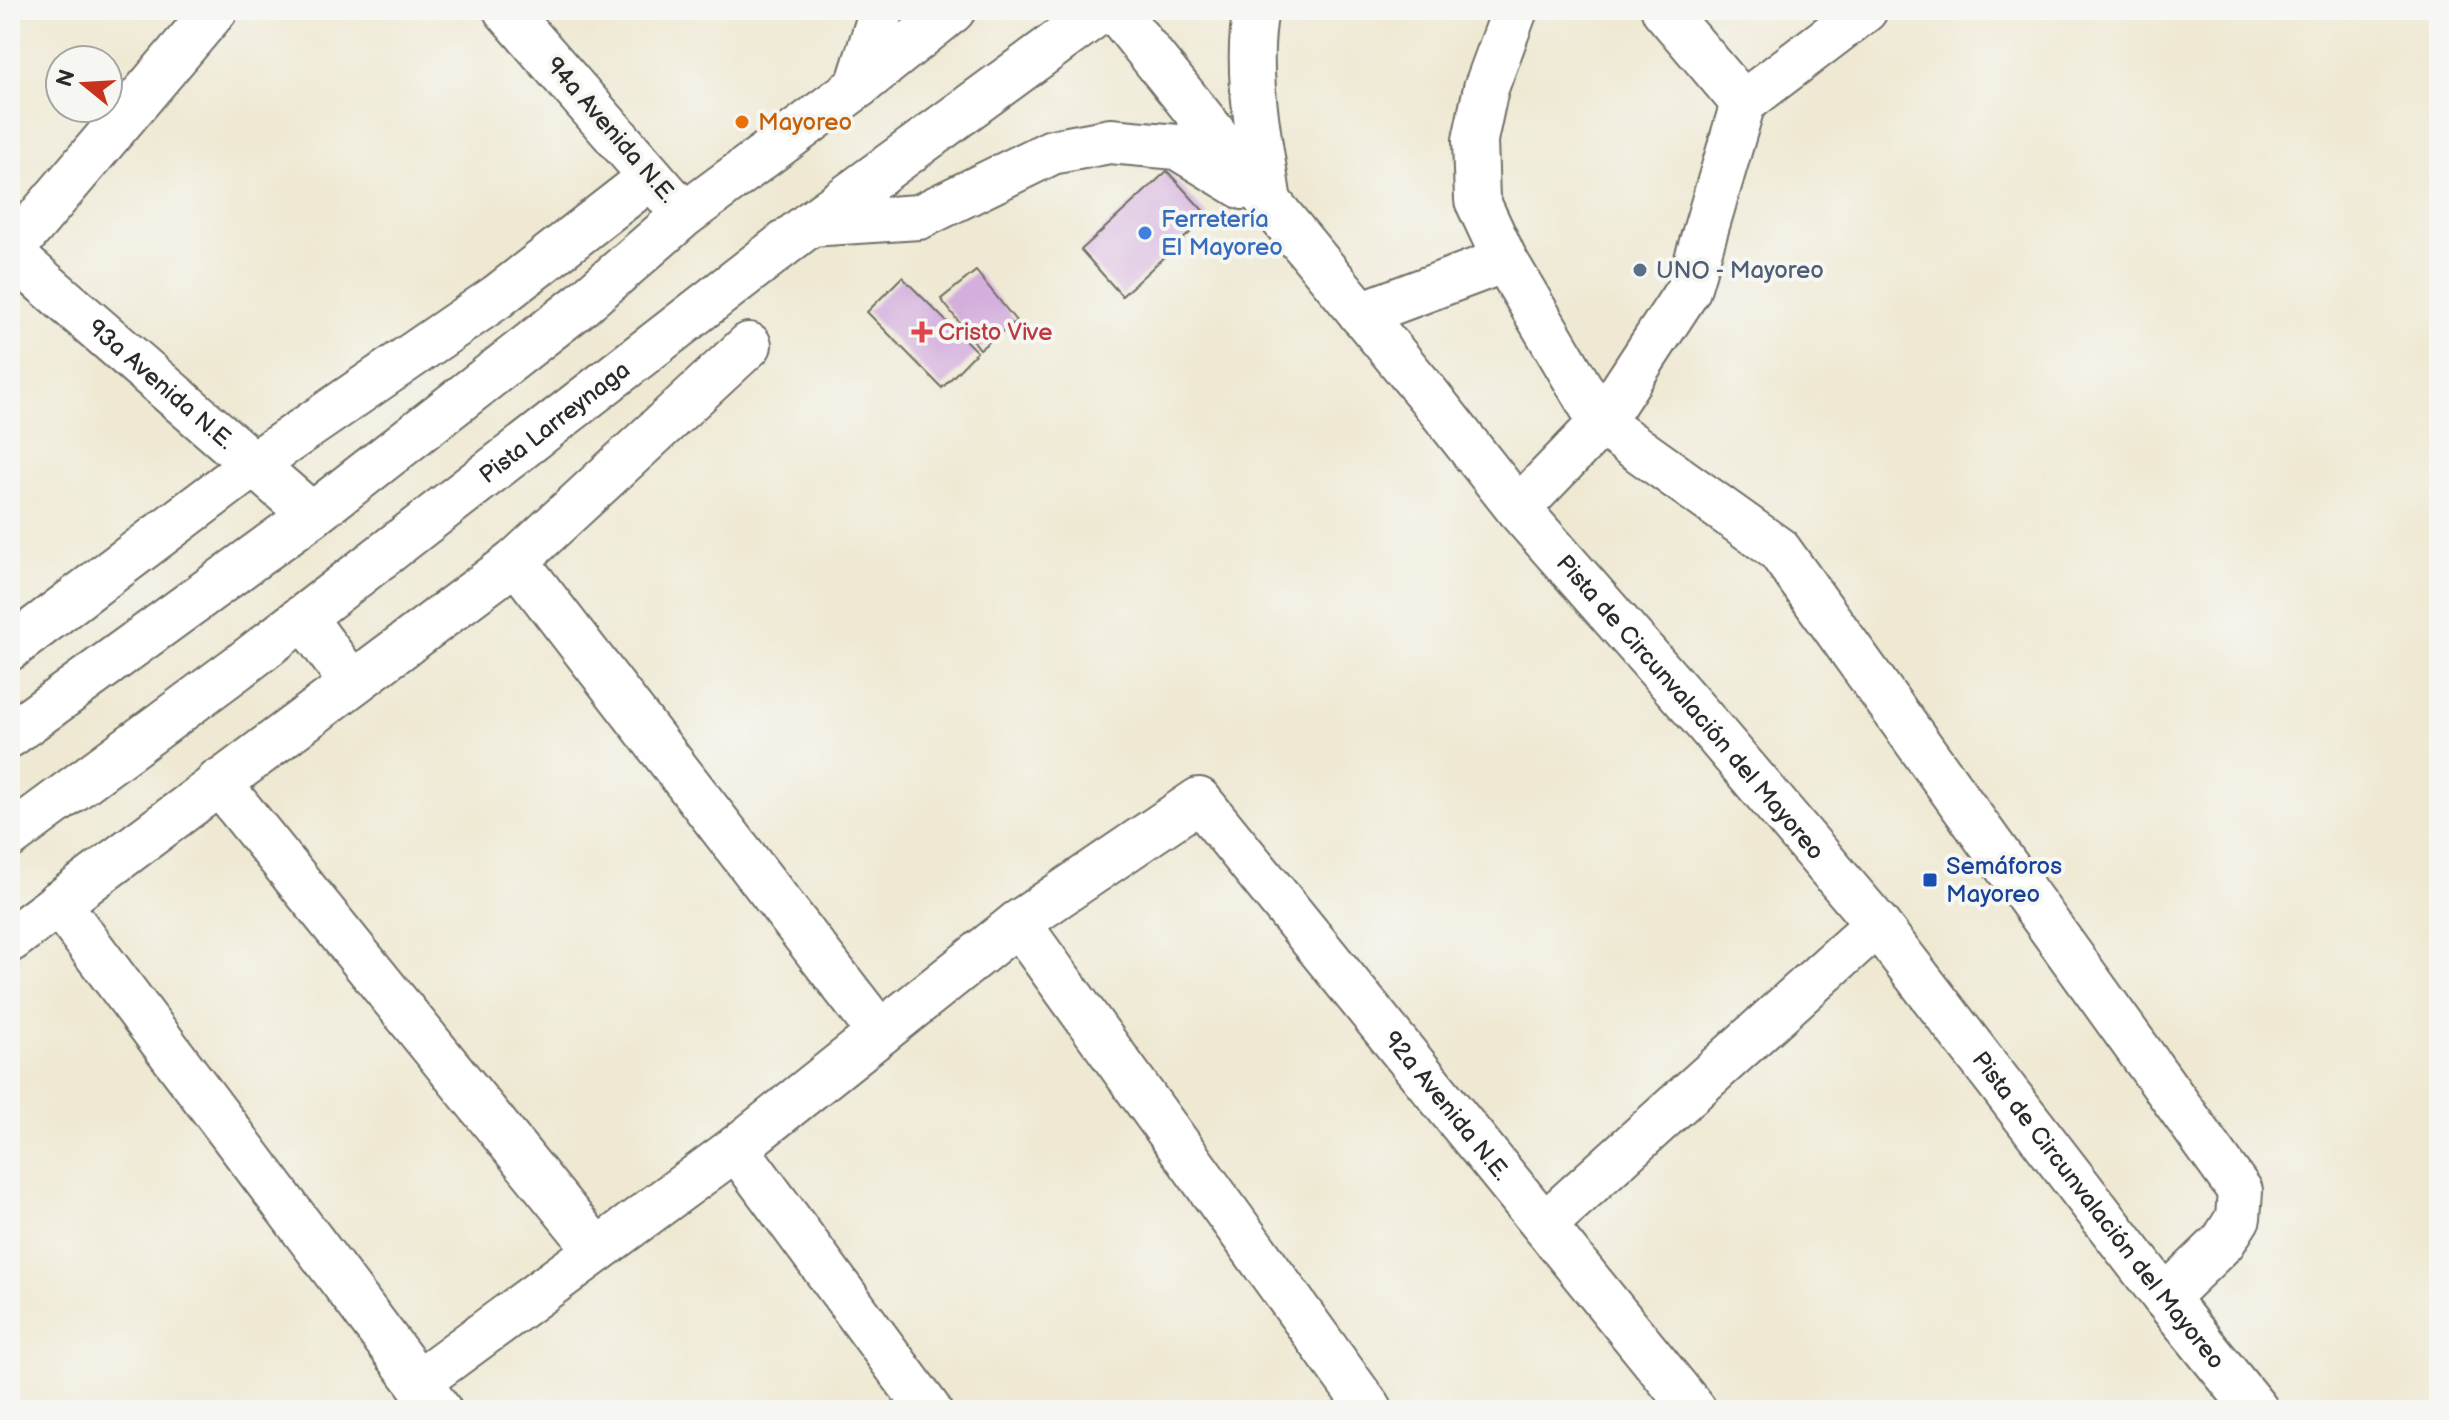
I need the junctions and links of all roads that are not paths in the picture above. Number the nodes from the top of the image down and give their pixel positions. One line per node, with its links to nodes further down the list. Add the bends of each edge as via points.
1 (215, 10): 17 (street)
2 (506, 10): 13 (street, 94a Avenida N.E.)
3 (882, 10): 11 (street)
4 (953, 10): 11 (street)
5 (1102, 10): 16 (street, Pista Larreynaga)
6 (1115, 10): 14 (street, Pista de Circunvalación del Mayoreo)
7 (1256, 10): 14 (street, via 1253,85)
8 (1515, 10): 18 (street, via 1486,88 1475,140 1477,200)
9 (1664, 10): 12 (street)
10 (1865, 10): 12 (street)
11 (858, 86): 15 (street)
12 (1743, 103): 21 (street, via 1688,290)
13 (651, 177): 15 (street, 94a Avenida N.E.); 22 (street, via 497,297)
14 (1269, 202): 16 (street, via 1177,147 1110,141 1052,152 919,217); 19 (street, Pista de Circunvalación del Mayoreo)
15 (684, 215): 24 (street, via 582,304)
16 (810, 224): 26 (street, Pista Larreynaga)
17 (10, 252): 22 (street, 93a Avenida N.E.)
18 (1505, 260): 19 (street); 21 (street)
19 (1361, 314): 23 (street, Pista de Circunvalación del Mayoreo)
20 (749, 345): 25 (street)
21 (1601, 423): 23 (street); 40 (street, via 1779,550 2240,1191 2238,1218 2223,1242)
22 (254, 464): 24 (street, 93a Avenida N.E.); 27 (street)
23 (1518, 509): 34 (street, Pista de Circunvalación del Mayoreo)
24 (312, 515): 29 (street)
25 (516, 561): 28 (street); 36 (street)
26 (303, 617): 28 (street); 31 (street, Pista Larreynaga)
27 (10, 648)
28 (352, 683): 30 (street)
29 (10, 735)
30 (218, 782): 32 (street); 39 (street)
31 (10, 836)
32 (58, 903): 35 (street); 41 (street)
33 (1018, 923): 36 (street); 38 (street, 92a Avenida N.E., via 1199,800); 43 (street)
34 (1877, 924): 38 (street); 40 (street, Pista de Circunvalación del Mayoreo)
35 (10, 940)
36 (880, 1033): 37 (street)
37 (736, 1148): 39 (street); 42 (street)
38 (1544, 1225): 44 (street, 92a Avenida N.E.)
39 (597, 1250): 41 (street)
40 (2165, 1298): 45 (street, Pista de Circunvalación del Mayoreo)
41 (428, 1396)
42 (929, 1410)
43 (1370, 1410)
44 (1694, 1410)
45 (2256, 1410)

